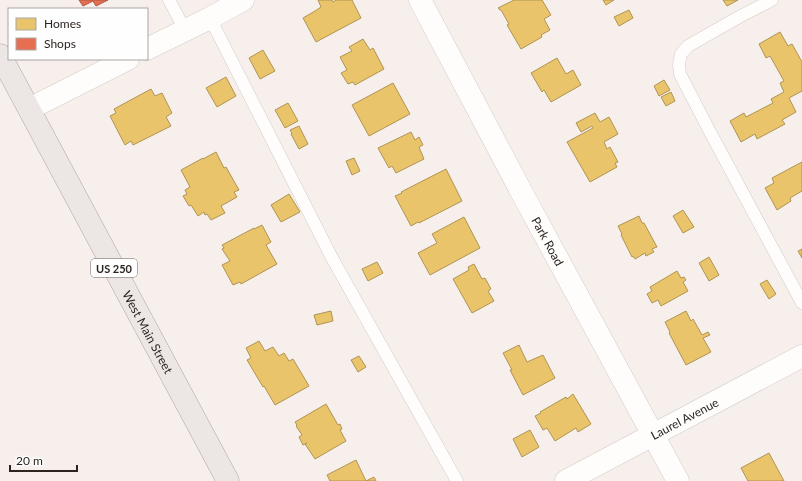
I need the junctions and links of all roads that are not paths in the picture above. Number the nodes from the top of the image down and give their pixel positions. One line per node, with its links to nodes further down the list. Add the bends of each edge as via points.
1 (169, 0): 6 (lane)
2 (243, 0): 5 (street)
3 (420, 0): 13 (street, Park Road)
4 (772, 0): 11 (lane, via 688,46 681,54 679,64 680,74)
5 (210, 18): 6 (street); 15 (lane, via 331,256)
6 (185, 30): 7 (street)
7 (148, 48)
8 (0, 55): 10 (main road, West Main Street / US 250)
9 (126, 60): 10 (street)
10 (29, 109): 14 (main road, West Main Street / US 250)
11 (802, 303)
12 (802, 356): 13 (street, Laurel Avenue)
13 (654, 435): 16 (street, Laurel Avenue); 17 (street, Park Road)
14 (228, 481)
15 (457, 481)
16 (566, 481)
17 (678, 481)

